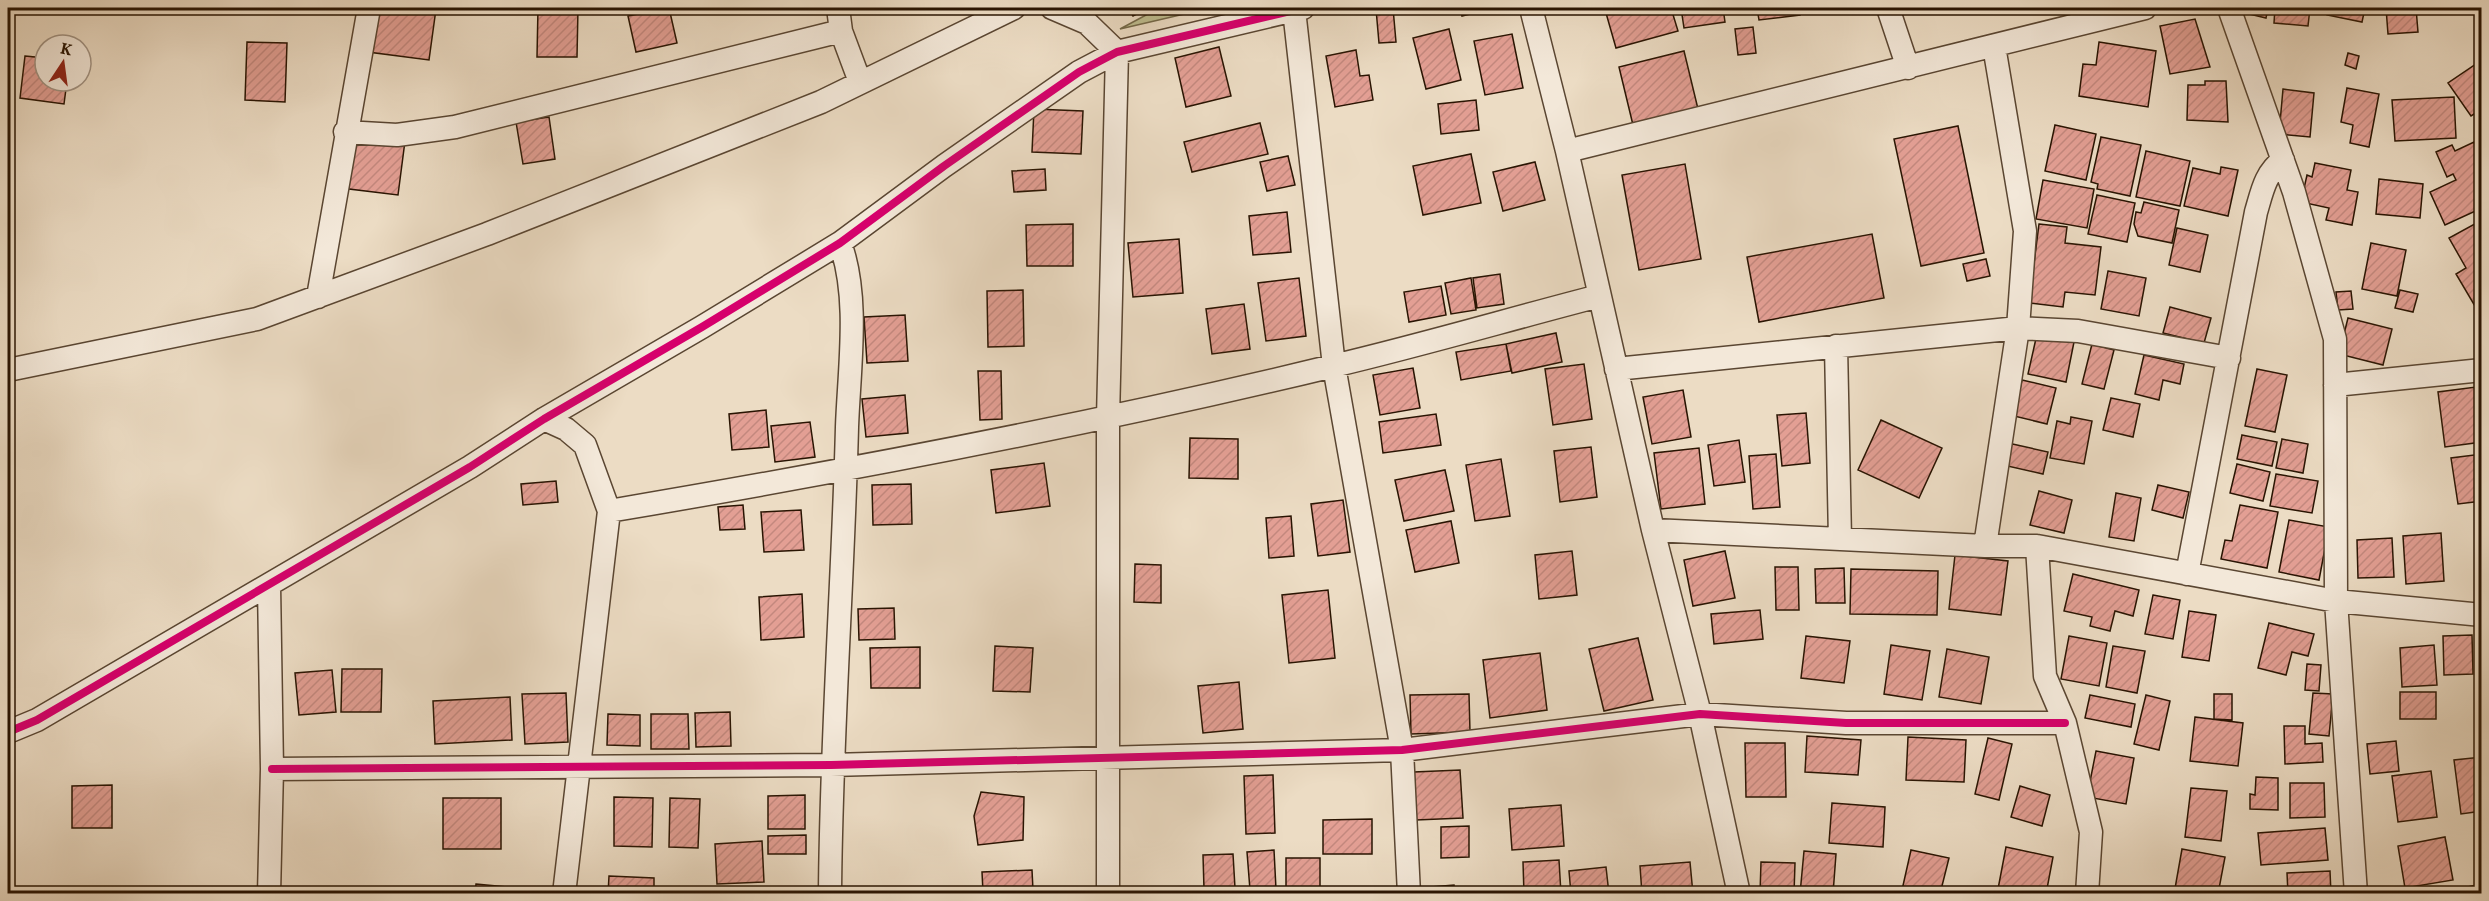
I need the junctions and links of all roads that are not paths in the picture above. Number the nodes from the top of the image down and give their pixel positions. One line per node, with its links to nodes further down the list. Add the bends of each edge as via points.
1 (369, 8): 15 (street)
2 (838, 8): 10 (street)
3 (1014, 8): 14 (street)
4 (1052, 8): 12 (street, via 1087,23)
5 (1531, 8): 16 (street)
6 (1888, 8): 13 (street)
7 (2145, 8): 11 (street)
8 (2229, 8): 17 (street)
9 (1298, 9): 12 (street); 24 (street)
10 (841, 32): 14 (street); 15 (street, via 455,128 396,135)
11 (1994, 46): 13 (street); 21 (street, via 2025,231)
12 (1117, 52): 18 (street, via 1079,72); 29 (street)
13 (1908, 68): 16 (street)
14 (861, 82): 20 (street, via 821,102 499,230)
15 (345, 132): 20 (street)
16 (1567, 151): 19 (street)
17 (2283, 160): 23 (street, via 2273,167 2256,212); 28 (street, via 2335,339)
18 (840, 243): 30 (street); 31 (street, via 851,293)
19 (1599, 296): 24 (street); 25 (street)
20 (318, 297): 26 (street, via 257,319)
21 (2018, 328): 22 (street); 23 (street, via 2078,331); 35 (street)
22 (1836, 346): 25 (street); 34 (street)
23 (2229, 358): 37 (street)
24 (1334, 366): 29 (street); 44 (street)
25 (1616, 369): 33 (street)
26 (8, 370)
27 (2481, 370): 28 (street)
28 (2335, 385): 39 (street)
29 (1108, 417): 31 (street); 45 (street)
30 (544, 418): 32 (street, via 585,444); 38 (street, via 470,467)
31 (846, 471): 32 (street); 46 (street)
32 (609, 512): 47 (street)
33 (1653, 530): 34 (street); 41 (street)
34 (1840, 539): 35 (street)
35 (1985, 546): 36 (street)
36 (2037, 546): 37 (street); 42 (street, via 2045,676)
37 (2187, 574): 39 (street)
38 (269, 585): 43 (street, via 37,720); 48 (street)
39 (2336, 601): 40 (street); 56 (street)
40 (2481, 615)
41 (1700, 714): 42 (street, via 1846,723); 44 (street); 54 (street)
42 (2065, 723): 55 (street, via 2091,832)
43 (8, 732)
44 (1402, 750): 45 (street); 53 (street)
45 (1109, 759): 46 (street); 52 (street)
46 (831, 765): 47 (street); 51 (street)
47 (577, 767): 48 (street); 50 (street)
48 (272, 769): 49 (street)
49 (270, 894)
50 (564, 894)
51 (830, 894)
52 (1108, 894)
53 (1409, 894)
54 (1739, 894)
55 (2087, 894)
56 (2356, 894)

